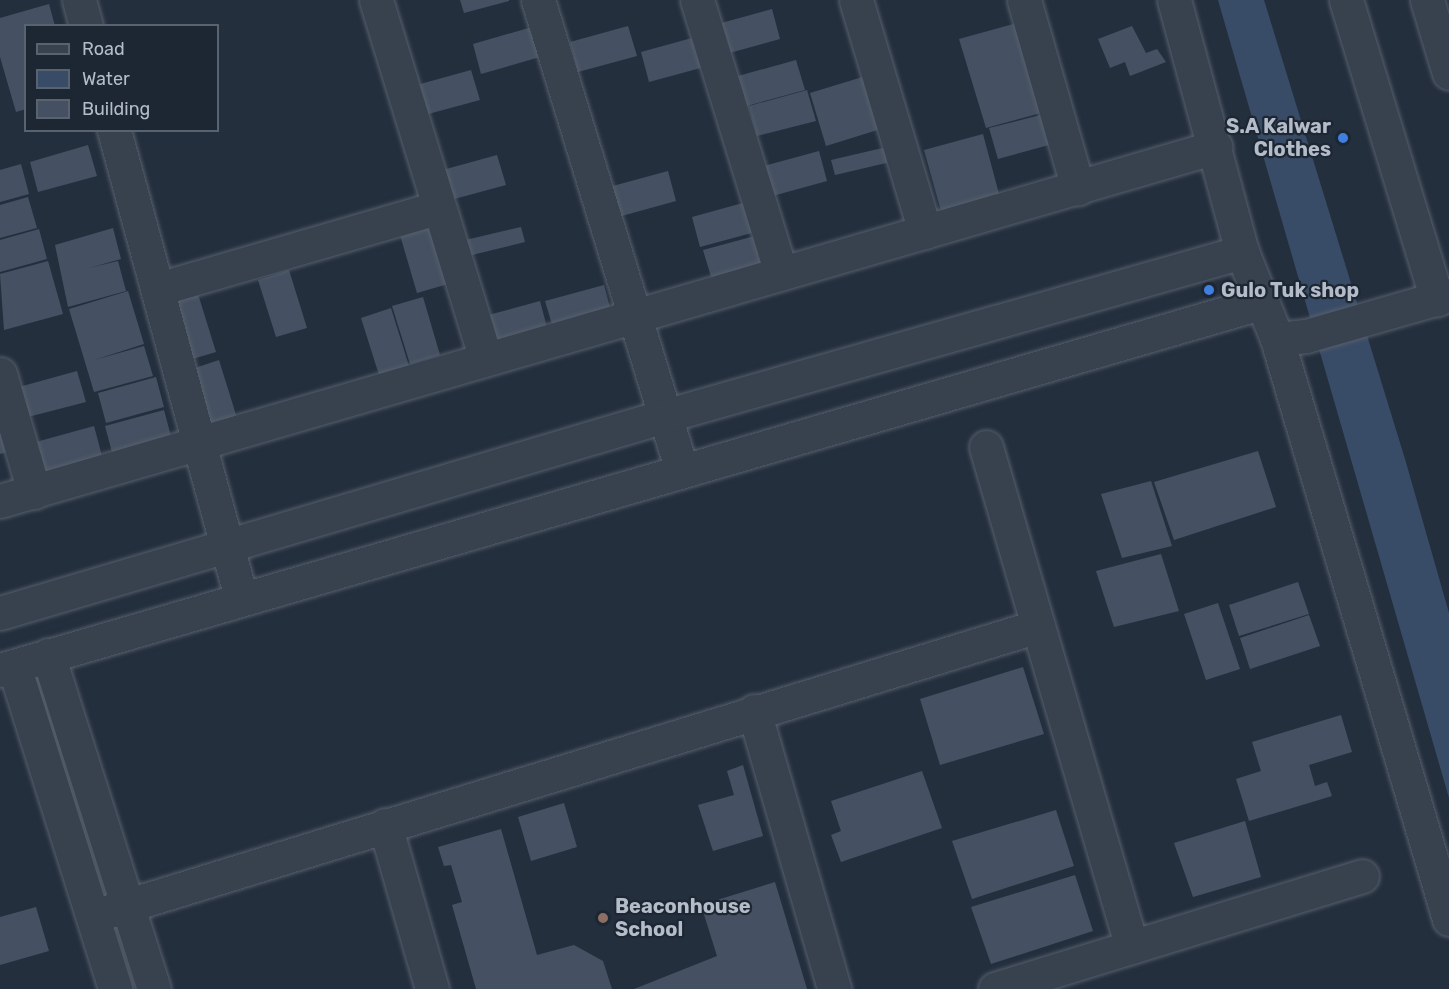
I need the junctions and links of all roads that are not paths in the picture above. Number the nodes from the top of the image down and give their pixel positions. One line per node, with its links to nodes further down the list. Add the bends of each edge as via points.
1 (79, 0): 10 (street)
2 (376, 0): 15 (street)
3 (697, 0): 18 (street)
4 (856, 0): 16 (street)
5 (1024, 0): 14 (street)
6 (1174, 0): 13 (street)
7 (1346, 0): 20 (street)
8 (1427, 0): 11 (street)
9 (546, 2): 22 (street)
10 (85, 24)
11 (1449, 73)
12 (115, 132): 19 (street)
13 (1215, 147): 14 (street); 17 (street)
14 (1078, 188): 16 (street)
15 (437, 208): 19 (street); 24 (street)
16 (925, 232): 18 (street)
17 (1242, 252): 21 (street); 26 (street)
18 (781, 273): 22 (street)
19 (158, 289): 27 (street)
20 (1443, 297): 23 (street)
21 (1260, 303): 23 (street); 29 (street)
22 (637, 315): 24 (street); 26 (street)
23 (1291, 337): 43 (street)
24 (486, 359): 27 (street)
25 (0, 374): 30 (street)
26 (668, 415): 29 (street); 32 (street)
27 (200, 442): 30 (street); 32 (street)
28 (986, 447): 35 (street)
29 (682, 471): 33 (street)
30 (34, 492): 31 (street)
31 (0, 501)
32 (228, 546): 33 (street); 34 (street)
33 (241, 599): 36 (street)
34 (0, 613)
35 (1038, 626): 38 (street); 44 (street)
36 (48, 656): 37 (street); 41 (street)
37 (7, 668): 42 (street)
38 (754, 711): 39 (street); 48 (street)
39 (385, 825): 41 (street); 47 (street)
40 (1362, 876): 44 (street)
41 (129, 904): 42 (street); 46 (street)
42 (93, 916): 45 (street)
43 (1449, 920)
44 (1132, 947): 49 (street)
45 (115, 989)
46 (154, 989)
47 (432, 989)
48 (834, 989)
49 (995, 989)

